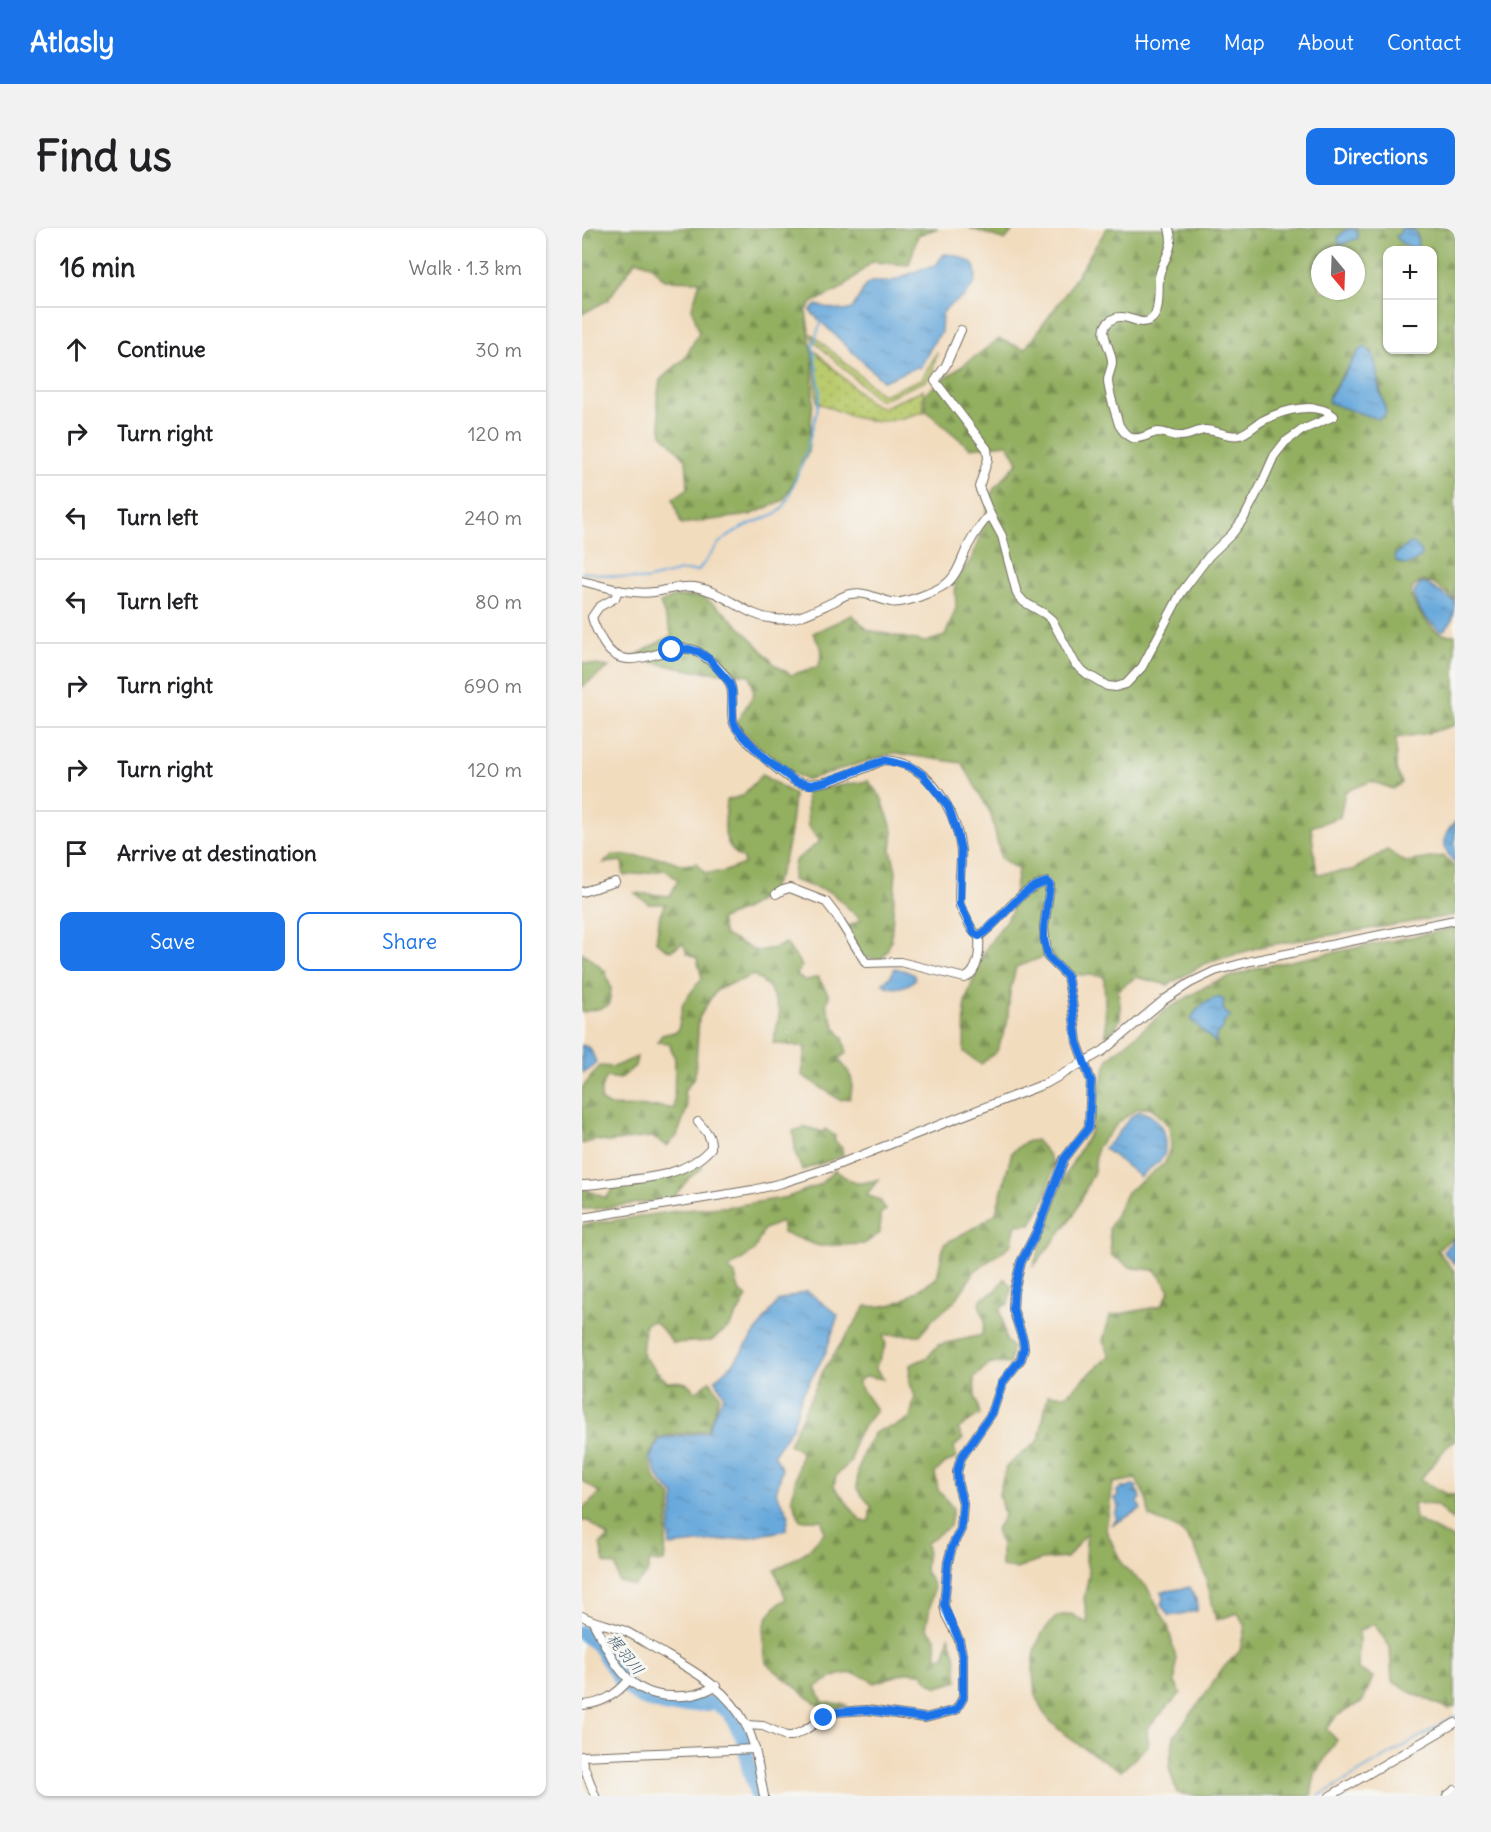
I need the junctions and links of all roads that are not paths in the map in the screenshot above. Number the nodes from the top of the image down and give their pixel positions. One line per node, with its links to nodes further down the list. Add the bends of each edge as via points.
1 (1169, 228): 3 (street, via 1171,243 1160,274 1154,316 1144,322 1116,317 1104,330 1112,359 1109,385 1119,425 1128,437 1143,438 1155,432 1184,436 1204,430 1236,436 1263,420 1308,408 1328,410 1334,416 1285,442 1274,456 1244,518 1181,593 1142,667 1126,684 1116,687 1107,686 1076,665 1052,620 1017,594 1002,536)
2 (961, 330): 3 (street, via 935,381 987,449 988,459 979,487)
3 (990, 514): 5 (street, via 946,584 898,604 875,596 850,594 805,615 776,620 747,612 726,597 692,586 652,592)
4 (582, 581): 5 (street)
5 (618, 590): 10 (street, via 615,598 599,607 592,617 607,650 630,659 672,650 699,652 729,682 737,729 765,759 796,782 825,782 885,760 911,767 923,775 948,806 961,850 960,904)
6 (615, 882): 7 (street)
7 (582, 892)
8 (777, 894): 10 (street, via 790,888 826,902 866,963 900,962 965,978 974,971)
9 (1455, 920): 11 (street, via 1215,971 1164,1000)
10 (979, 936): 11 (street, via 1029,890 1047,882 1050,885 1044,927 1048,957 1067,976 1077,1042)
11 (1085, 1062): 14 (street, via 1047,1083 782,1184); 21 (street, via 1091,1081 1089,1127 1064,1159 1021,1262 1014,1291 1013,1309 1024,1348 1021,1359 1002,1383 992,1413 961,1458 957,1472 963,1503 961,1529 948,1562 944,1605 963,1659 963,1698 956,1710 925,1718 867,1710 837,1712 792,1736)
12 (698, 1122): 13 (street, via 708,1134 711,1148 695,1163 645,1179)
13 (582, 1185)
14 (582, 1218)
15 (582, 1616): 16 (street)
16 (593, 1622): 17 (street); 18 (street, via 626,1631)
17 (629, 1681): 18 (street, via 655,1696 699,1695); 19 (street, via 596,1704)
18 (716, 1686): 21 (street)
19 (582, 1705)
20 (1455, 1723): 26 (street)
21 (746, 1725): 22 (street)
22 (753, 1750): 23 (street); 28 (street)
23 (582, 1756)
24 (582, 1761): 27 (street)
25 (1455, 1790): 30 (street)
26 (1345, 1792): 29 (street)
27 (595, 1796)
28 (764, 1796)
29 (1330, 1796)
30 (1447, 1796)

